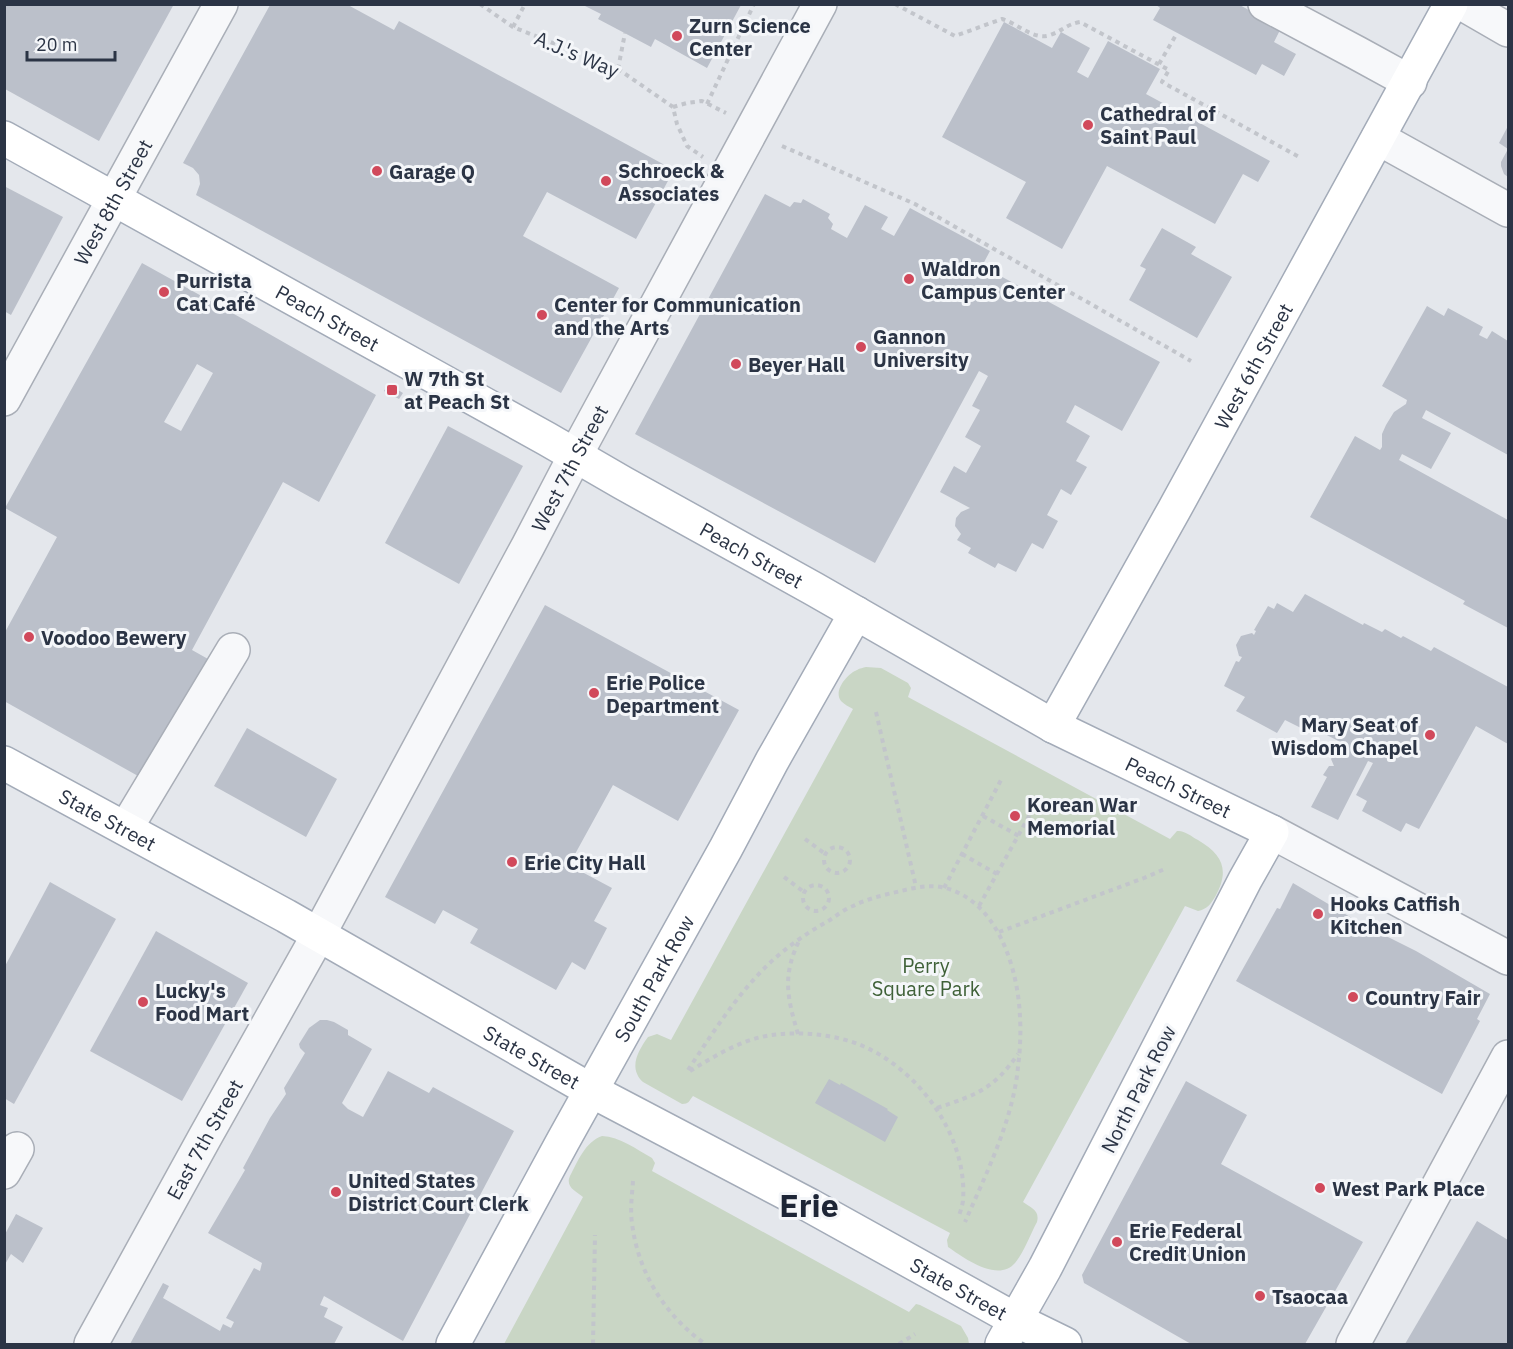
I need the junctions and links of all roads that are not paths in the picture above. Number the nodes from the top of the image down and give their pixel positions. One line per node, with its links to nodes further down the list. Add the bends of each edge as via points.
1 (221, 4): 10 (street, West 8th Street)
2 (820, 4): 13 (street, West 7th Street)
3 (1265, 4): 7 (street)
4 (1451, 4): 7 (main road, West 6th Street)
5 (1463, 4): 6 (street)
6 (1509, 30)
7 (1410, 82): 9 (main road, West 6th Street)
8 (4, 138): 10 (main road, Peach Street)
9 (1378, 138): 11 (street); 16 (main road, West 6th Street)
10 (114, 198): 12 (street, West 8th Street); 13 (main road, Peach Street)
11 (1509, 210)
12 (4, 399)
13 (576, 454): 14 (main road, Peach Street); 20 (street, West 7th Street)
14 (856, 613): 16 (main road, Peach Street); 23 (main road, South Park Row)
15 (233, 650): 18 (street)
16 (1053, 726): 19 (main road, Peach Street)
17 (4, 763): 18 (main road, State Street)
18 (126, 828): 20 (main road, State Street)
19 (1272, 832): 21 (street, Peach Street); 24 (main road, North Park Row)
20 (319, 934): 23 (main road, State Street); 25 (street, East 7th Street)
21 (1509, 958)
22 (1509, 1057): 28 (street)
23 (592, 1091): 24 (main road, State Street, via 809,1204); 26 (main road, South Park Row)
24 (1009, 1332): 27 (main road, State Street)
25 (92, 1344)
26 (453, 1344)
27 (1065, 1344)
28 (1353, 1344)

